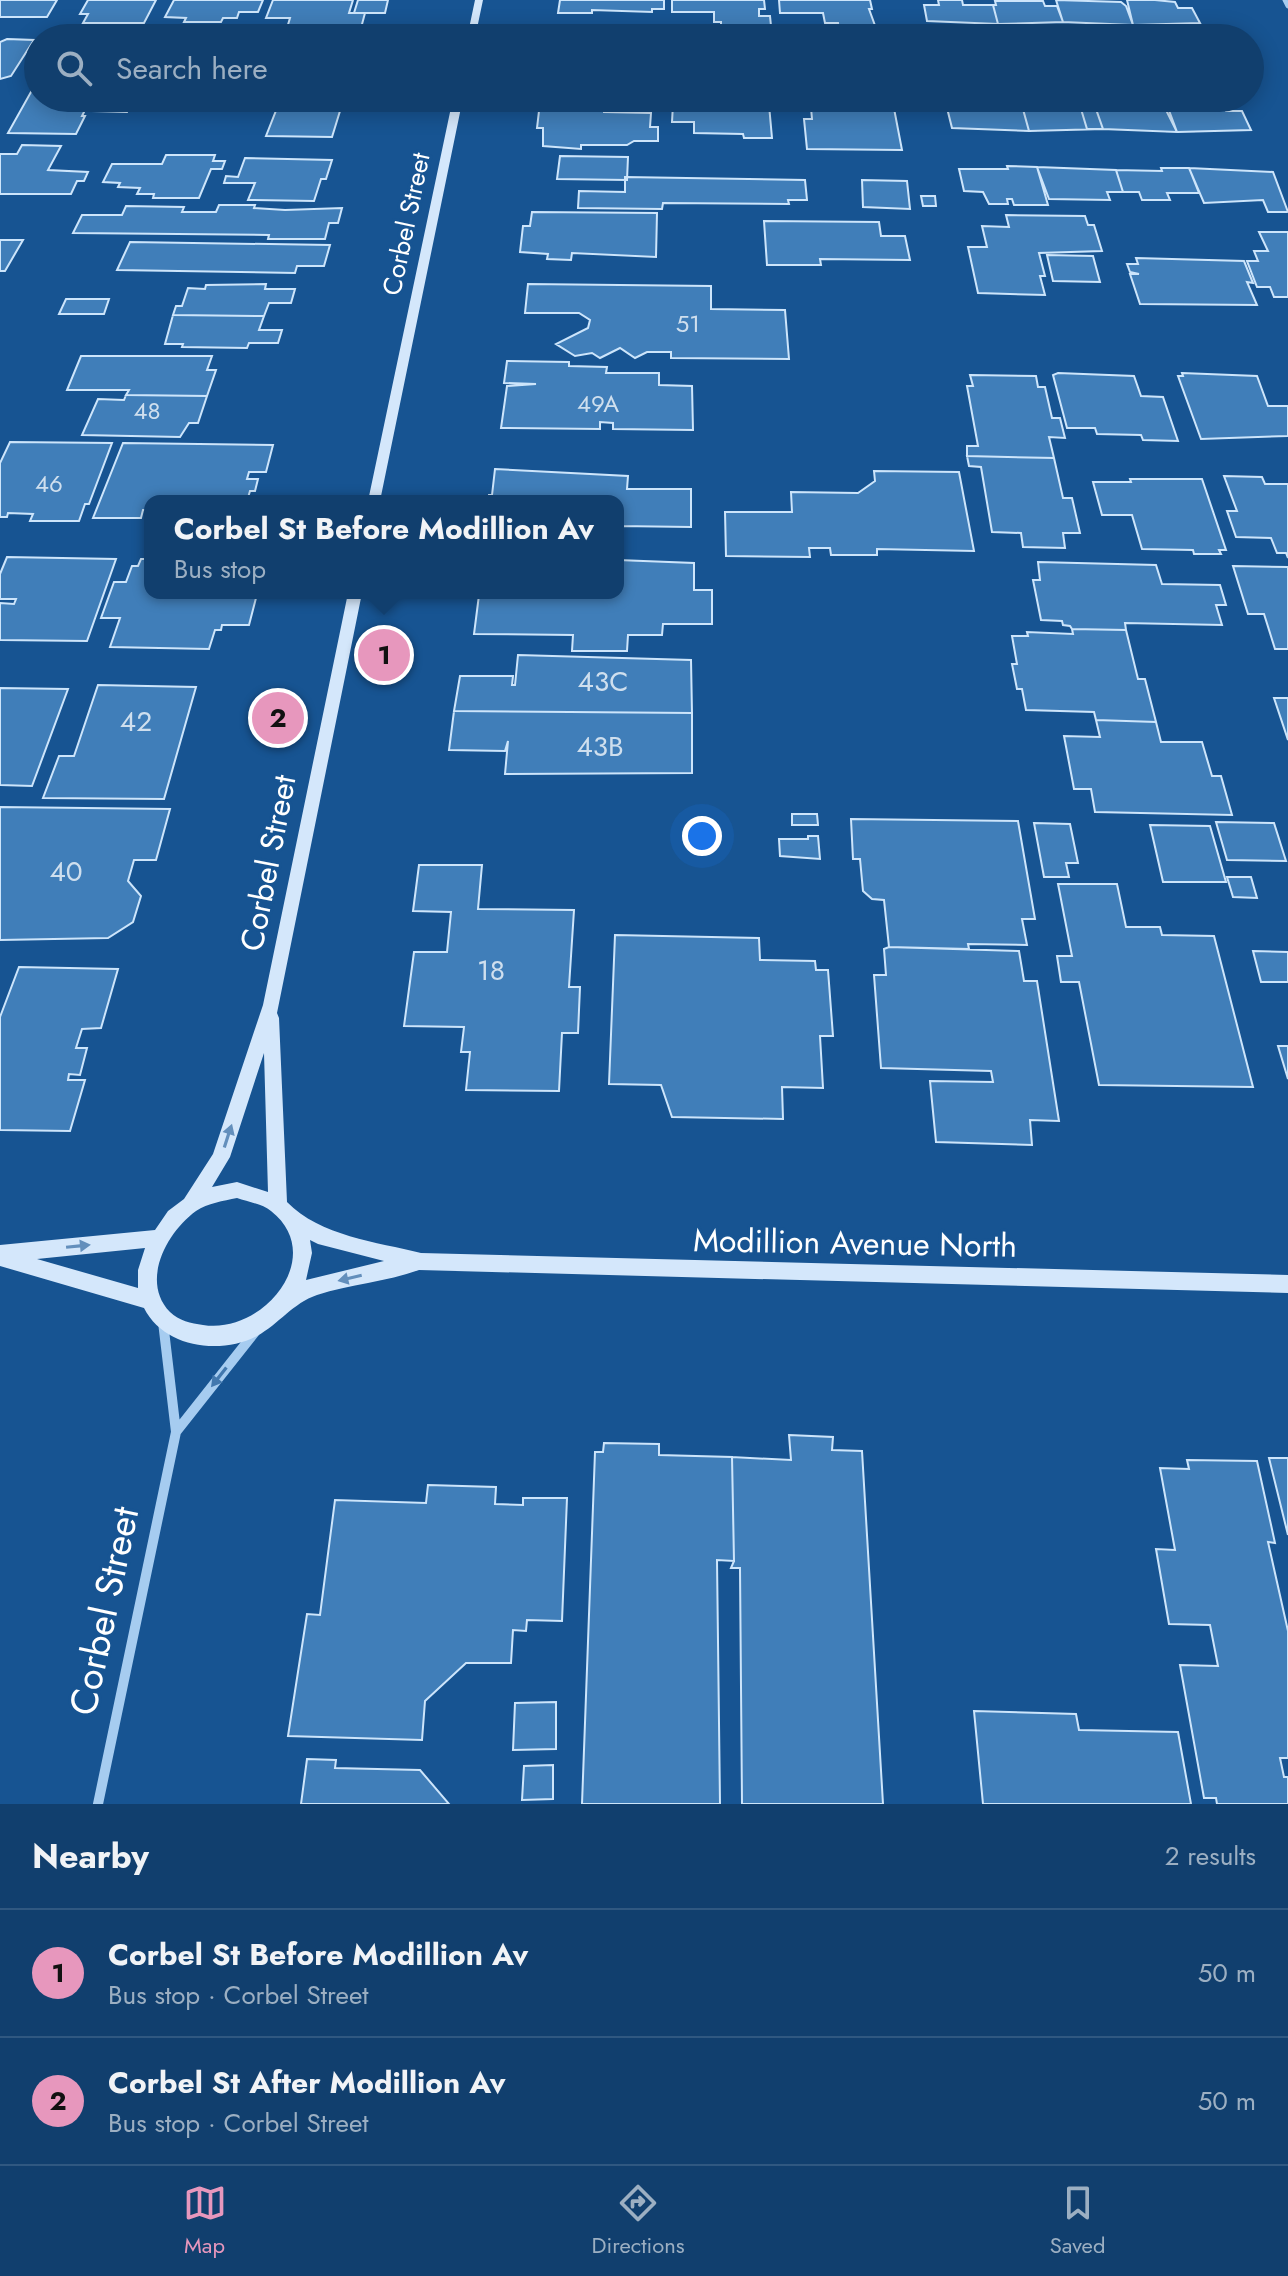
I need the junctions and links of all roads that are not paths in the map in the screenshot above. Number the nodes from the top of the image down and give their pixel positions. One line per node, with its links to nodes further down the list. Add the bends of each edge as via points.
1 (479, 0): 4 (street)
2 (1285, 0): 3 (street)
3 (1288, 6)
4 (474, 24)
5 (455, 112): 6 (street, Corbel Street)
6 (375, 495)
7 (354, 599): 8 (street, Corbel Street)
8 (271, 1005): 9 (street, Corbel Street); 10 (street, Corbel Street, one-way to 8, via 221,1157)
9 (278, 1203): 10 (street, via 237,1190); 11 (street)
10 (191, 1204): 12 (street)
11 (292, 1217): 14 (street, Modillion Avenue North, via 318,1235); 17 (street, via 304,1259)
12 (158, 1238): 13 (street, one-way to 12); 16 (street, via 149,1259)
13 (0, 1256): 16 (street)
14 (421, 1262): 15 (street, Modillion Avenue North); 17 (street, Modillion Avenue North, one-way to 17, via 311,1287)
15 (1288, 1284)
16 (151, 1301): 18 (street)
17 (284, 1304): 19 (street)
18 (162, 1318): 19 (street, via 182,1332 208,1338 237,1334); 20 (street, Corbel Street)
19 (263, 1322): 20 (street, Corbel Street, one-way to 20)
20 (176, 1432): 21 (street, Corbel Street)
21 (98, 1804)

